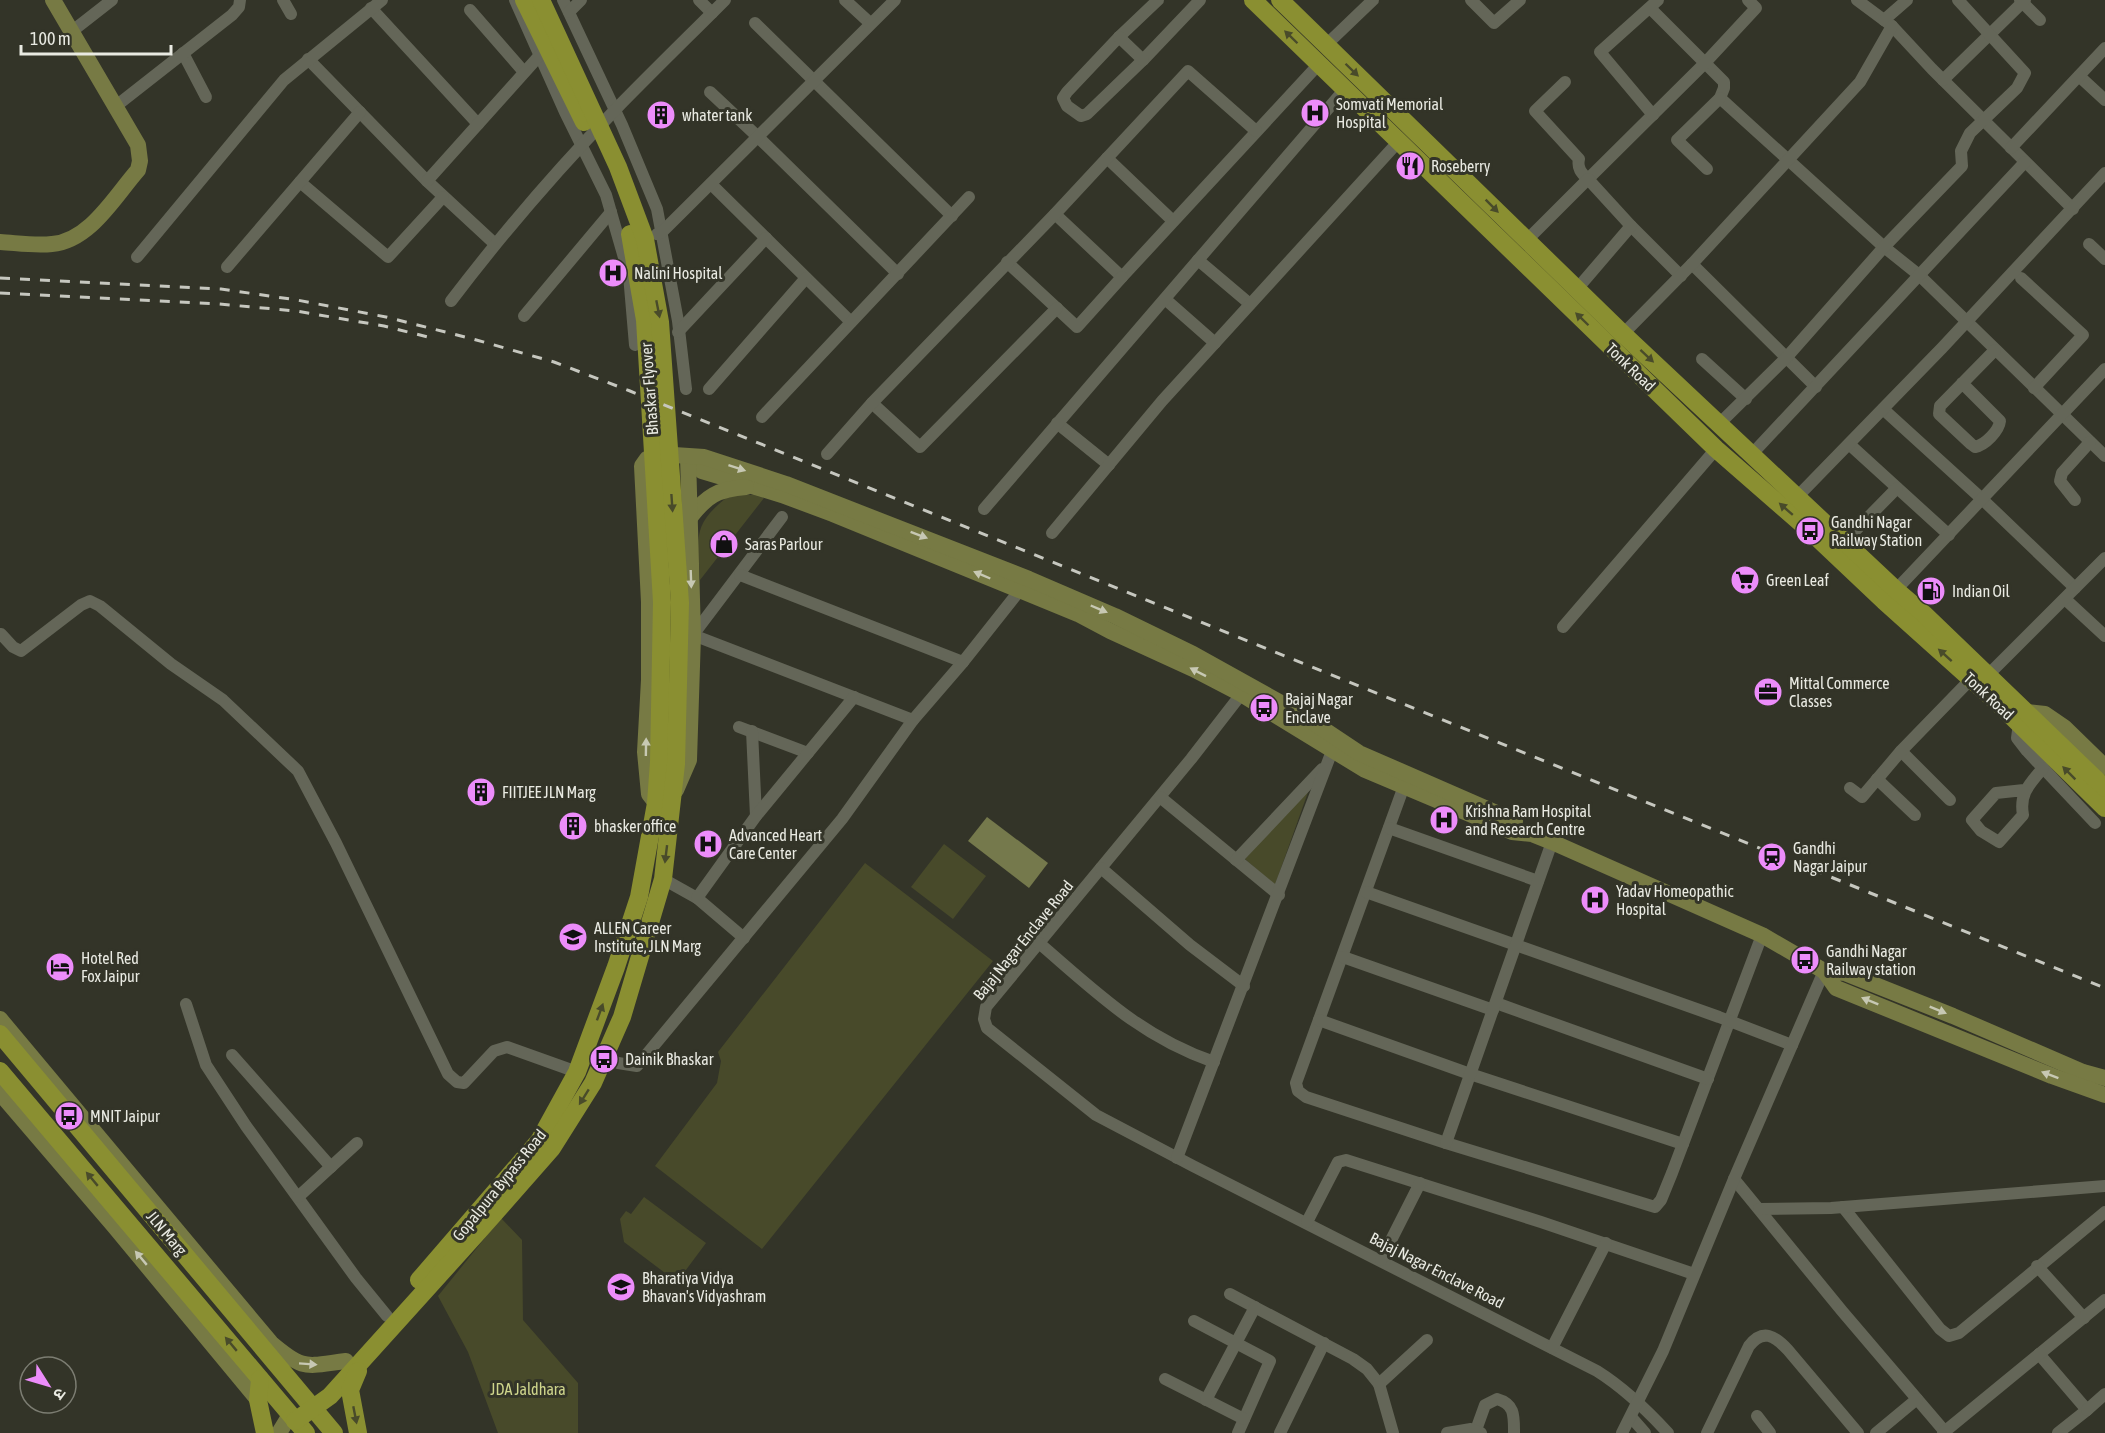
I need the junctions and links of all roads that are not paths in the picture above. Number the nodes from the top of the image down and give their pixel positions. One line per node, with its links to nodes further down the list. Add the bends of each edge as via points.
1 (53, 0): 36 (street)
2 (112, 0): 36 (street)
3 (240, 0): 41 (street, via 232,15)
4 (283, 0): 31 (street)
5 (515, 0): 42 (street)
6 (524, 0): 174 (main road, Bhaskar Flyover, via 607,169 633,242 645,320)
7 (541, 0): 174 (main road, Bhaskar Flyover, one-way to 174, via 618,167 645,239 660,322 680,603)
8 (563, 0): 29 (street)
9 (581, 0): 29 (street)
10 (699, 0): 30 (street)
11 (725, 0): 30 (street)
12 (845, 0): 34 (street)
13 (895, 0): 34 (street)
14 (1158, 0): 38 (street)
15 (1200, 0): 44 (street)
16 (1253, 0): 45 (main road, Tonk Road, one-way to 16)
17 (1280, 0): 39 (main road, Tonk Road)
18 (1373, 0): 39 (street)
19 (1471, 0): 20 (street, via 1494,23)
20 (1520, 0)
21 (1748, 0): 46 (street, via 1756,8)
22 (1857, 0): 35 (street)
23 (1907, 0): 35 (street)
24 (1958, 0): 37 (street)
25 (2022, 1): 32 (street); 37 (street)
26 (377, 4): 43 (street); 62 (street)
27 (1654, 4): 46 (street); 60 (street, via 1600,52)
28 (470, 10): 47 (street)
29 (569, 12): 58 (street)
30 (712, 13): 58 (street)
31 (291, 14)
32 (2040, 20)
33 (754, 23): 50 (street)
34 (870, 23): 50 (street)
35 (1888, 23): 49 (street); 69 (street, via 1860,82)
36 (70, 32): 57 (street)
37 (1990, 34): 49 (street); 61 (street, via 2025,73 2017,88)
38 (1119, 37): 44 (street); 44 (street, via 1067,92 1067,106 1081,116 1087,114)
39 (1326, 45): 87 (main road, Tonk Road, one-way to 87)
40 (2105, 48): 48 (street)
41 (183, 53): 54 (street); 57 (street)
42 (540, 55): 47 (street); 66 (street)
43 (308, 59): 59 (street); 93 (street, via 284,80)
44 (1143, 60)
45 (1319, 64): 52 (main road, Tonk Road); 63 (street)
46 (1704, 64): 55 (street, via 1724,82); 60 (street)
47 (524, 72): 62 (street)
48 (2079, 76): 56 (street); 67 (street)
49 (1943, 80): 61 (street)
50 (813, 81): 64 (street); 82 (street)
51 (1565, 82): 73 (street, via 1535,111 1579,159 1581,173)
52 (1345, 89): 65 (main road, Tonk Road); 95 (street)
53 (710, 92): 64 (street)
54 (206, 96)
55 (1720, 98): 69 (street); 71 (street, via 1677,140)
56 (2105, 100)
57 (116, 106): 88 (street, via 138,146 140,161 138,170 99,216 69,240 52,244)
58 (615, 110): 66 (street); 85 (street, via 657,209)
59 (360, 112): 74 (street); 75 (street)
60 (1653, 115): 73 (street)
61 (1984, 119): 67 (street); 92 (street, via 1970,133 1961,151 1962,166)
62 (478, 124): 74 (street)
63 (1256, 131): 68 (street, via 1188,71); 83 (street)
64 (758, 137): 76 (street); 99 (street)
65 (1399, 141): 108 (street); 135 (main road, Tonk Road, one-way to 65)
66 (582, 145): 80 (street); 89 (street)
67 (2011, 148): 70 (street)
68 (1107, 158): 81 (street); 83 (street)
69 (1790, 161): 92 (street); 97 (street)
70 (2025, 162): 79 (street); 100 (street)
71 (1707, 169)
72 (2105, 173): 79 (street)
73 (1588, 179): 84 (street); 87 (street)
74 (427, 181): 77 (street)
75 (300, 182): 77 (street, via 388,257); 98 (street)
76 (711, 184): 85 (street); 86 (street)
77 (443, 197): 89 (street)
78 (969, 197): 82 (street)
79 (2073, 209): 112 (street)
80 (611, 212): 91 (street); 110 (street)
81 (1055, 214): 96 (street); 102 (street)
82 (952, 216): 99 (street)
83 (1173, 221): 102 (street)
84 (1631, 226): 101 (street); 105 (street)
85 (662, 233): 91 (street); 113 (street)
86 (766, 238): 103 (street); 113 (street)
87 (1527, 240): 105 (main road, Tonk Road)
88 (0, 242)
89 (495, 244): 107 (street)
90 (2089, 244): 94 (street)
91 (620, 245): 116 (street, via 629,275)
92 (1884, 247): 100 (street); 119 (street)
93 (137, 258)
94 (2105, 259)
95 (1198, 260): 106 (street); 108 (street)
96 (1007, 262): 109 (street); 127 (street)
97 (1692, 264): 101 (street); 119 (street)
98 (226, 267)
99 (898, 274): 111 (street)
100 (1919, 275): 112 (street); 122 (street)
101 (1681, 276): 114 (street)
102 (1122, 277): 109 (street, via 1077,327)
103 (806, 278): 111 (street); 125 (street)
104 (2021, 278): 123 (street, via 2083,335)
105 (1577, 289): 114 (main road, Tonk Road)
106 (1164, 299): 115 (street); 131 (street)
107 (451, 301)
108 (1250, 304): 115 (street)
109 (1057, 308): 127 (street, via 920,447)
110 (524, 316)
111 (851, 322): 130 (street)
112 (1966, 323): 117 (street); 128 (street)
113 (678, 332): 124 (street)
114 (1623, 334): 132 (main road, Tonk Road, one-way to 132)
115 (1215, 343): 140 (street)
116 (635, 345)
117 (1995, 350): 121 (street); 123 (street)
118 (1702, 358): 126 (street)
119 (1786, 358): 122 (street); 126 (street)
120 (2105, 369): 129 (street)
121 (1962, 383): 121 (street, via 1938,411 1971,444 1981,446 1999,428 2000,421)
122 (1816, 387): 137 (street)
123 (2034, 388): 129 (street)
124 (686, 389)
125 (710, 389)
126 (1746, 399): 132 (street)
127 (872, 403): 136 (street)
128 (1883, 409): 134 (street); 144 (street)
129 (2061, 414): 133 (street); 144 (street)
130 (762, 417)
131 (1057, 423): 140 (street); 146 (street)
132 (1719, 424): 137 (main road, Tonk Road)
133 (2090, 442): 138 (street); 145 (street, via 2060,477)
134 (1849, 444): 142 (street); 143 (street)
135 (1716, 449): 156 (main road, Tonk Road, one-way to 135); 158 (street)
136 (827, 454)
137 (1752, 454): 143 (main road, Tonk Road)
138 (2105, 456)
139 (688, 457): 141 (street, via 702,471); 148 (street); 164 (street, one-way to 164, via 704,457 786,484 986,562 1115,616 1193,654); 185 (street, one-way to 139, via 649,794 645,752 649,602 642,466 659,454)
140 (1109, 465): 149 (street)
141 (753, 487): 148 (street, via 725,490 707,498); 155 (street, one-way to 141, via 833,514)
142 (1897, 488): 150 (street); 151 (street)
143 (1798, 496): 151 (main road, Tonk Road)
144 (1982, 499): 150 (street); 154 (street)
145 (2076, 500)
146 (984, 509)
147 (782, 517): 153 (street)
148 (689, 519): 160 (street, one-way to 160)
149 (1052, 533)
150 (1948, 535): 156 (street)
151 (1845, 541): 156 (main road, Tonk Road)
152 (2105, 558): 154 (street)
153 (740, 574): 160 (street); 162 (street)
154 (2075, 588): 157 (street)
155 (1020, 590): 162 (street); 164 (street, one-way to 155)
156 (1890, 596): 163 (main road, Tonk Road)
157 (2065, 599): 161 (street); 163 (street)
158 (1563, 627)
159 (1, 634): 217 (street, via 21,651 81,605 90,601 100,606 223,700 298,771 448,1074 464,1083 494,1051 507,1047)
160 (693, 635): 165 (street); 182 (street, via 689,760)
161 (2105, 636)
162 (963, 662): 167 (street)
163 (1979, 677): 166 (main road, Tonk Road); 171 (street)
164 (1245, 689): 173 (street); 183 (street, Bajaj Nagar Enclave Road); 190 (street, via 1299,713 1359,753 1517,822)
165 (854, 697): 167 (street); 172 (street)
166 (2023, 717): 170 (main road, Tonk Road); 175 (street, via 2045,714); 176 (street, via 2017,738)
167 (913, 720): 200 (street, via 842,819)
168 (739, 727): 169 (street)
169 (752, 732): 172 (street); 188 (street)
170 (2038, 733): 180 (main road); 187 (main road, one-way to 170)
171 (1901, 751): 177 (street); 184 (street)
172 (808, 753): 188 (street)
173 (1329, 758): 178 (street); 192 (street); 197 (street)
174 (668, 763): 182 (main road, Bhaskar Flyover); 185 (main road, Bhaskar Flyover)
175 (2105, 767)
176 (2043, 768): 181 (street); 187 (street)
177 (1877, 780): 179 (street, via 1862,797); 186 (street)
178 (1404, 786): 189 (street); 190 (street, via 1512,832)
179 (1850, 788)
180 (2105, 788)
181 (2024, 790): 181 (street, via 2023,815 1999,842 1972,820 1996,793)
182 (674, 796): 194 (main road, Gopalpura Bypass Road, one-way to 194)
183 (1160, 797): 192 (street); 193 (street, Bajaj Nagar Enclave Road)
184 (1950, 800)
185 (656, 802): 217 (main road, Gopalpura Bypass Road, one-way to 185, via 639,897)
186 (1915, 815)
187 (2100, 815)
188 (756, 816): 198 (street)
189 (1389, 828): 195 (street); 196 (street)
190 (1532, 834): 191 (street)
191 (1552, 842): 195 (street); 199 (street)
192 (1236, 860): 197 (street)
193 (1101, 868): 201 (street, Bajaj Nagar Enclave Road); 205 (street)
194 (663, 879): 198 (street); 226 (main road, Gopalpura Bypass Road, one-way to 226, via 622,1017 593,1083)
195 (1538, 881): 202 (street)
196 (1366, 892): 202 (street); 203 (street)
197 (1278, 895): 205 (street)
198 (697, 898): 200 (street)
199 (1762, 935): 204 (street); 210 (street)
200 (744, 938): 215 (street, via 637,1066)
201 (1039, 943): 214 (street, via 1132,1021 1177,1047); 228 (street, Bajaj Nagar Enclave Road, via 986,1007 987,1028 1096,1115)
202 (1516, 945): 207 (street); 210 (street)
203 (1343, 957): 207 (street); 209 (street)
204 (1824, 971): 212 (street); 220 (street, one-way to 220, via 1845,973); 223 (street, one-way to 204, via 1836,988)
205 (1244, 986): 214 (street)
206 (186, 1004): 234 (street, via 206,1065)
207 (1495, 1006): 218 (street); 221 (street)
208 (0, 1019): 219 (street)
209 (1319, 1020): 218 (street); 225 (street, via 1296,1083 1301,1094)
210 (1731, 1021): 212 (street); 221 (street)
211 (0, 1034): 219 (main road, JLN Marg)
212 (1792, 1045): 230 (street)
213 (231, 1055): 229 (street)
214 (1214, 1062): 228 (street)
215 (618, 1063)
216 (0, 1071): 244 (main road, JLN Marg, one-way to 216)
217 (577, 1072): 226 (main road, Gopalpura Bypass Road)
218 (1470, 1074): 225 (street); 227 (street)
219 (41, 1076): 233 (main road, JLN Marg); 238 (street)
220 (2105, 1078)
221 (1708, 1079): 227 (street)
222 (0, 1093): 244 (street, one-way to 222)
223 (2105, 1095)
224 (357, 1143): 229 (street)
225 (1446, 1143): 227 (street, via 1655,1207)
226 (546, 1144): 248 (main road, Gopalpura Bypass Road); 256 (main road, Gopalpura Bypass Road)
227 (1683, 1144)
228 (1178, 1158): 239 (street, Bajaj Nagar Enclave Road)
229 (331, 1167): 234 (street)
230 (1734, 1179): 236 (street); 243 (street)
231 (1420, 1183): 239 (street, via 1341,1160); 240 (street); 241 (street)
232 (2105, 1186): 235 (street)
233 (129, 1187): 238 (main road); 266 (main road, JLN Marg)
234 (297, 1197): 248 (street)
235 (1843, 1207): 236 (street); 242 (street, via 1949,1336 1959,1333)
236 (1759, 1209): 262 (street)
237 (2105, 1212): 242 (street)
238 (168, 1219): 257 (street, one-way to 257, via 271,1343 291,1360 304,1366)
239 (1307, 1222): 241 (street, Bajaj Nagar Enclave Road)
240 (1606, 1243): 243 (street); 254 (street)
241 (1381, 1260): 254 (street, Bajaj Nagar Enclave Road)
242 (2037, 1266): 249 (street)
243 (1694, 1274): 265 (street)
244 (174, 1287): 258 (main road, JLN Marg, one-way to 244); 263 (street)
245 (1230, 1294): 247 (street)
246 (2105, 1300): 249 (street)
247 (1255, 1307): 252 (street); 253 (street)
248 (387, 1316): 257 (main road, Gopalpura Bypass Road)
249 (2084, 1318): 255 (street)
250 (1194, 1321): 252 (street)
251 (1427, 1340): 260 (street)
252 (1235, 1342): 264 (street); 270 (street, via 1270,1361)
253 (1324, 1343): 260 (street, via 1367,1369); 278 (street)
254 (1552, 1348): 265 (street, Bajaj Nagar Enclave Road, via 1618,1384)
255 (2039, 1354): 267 (street); 273 (street)
256 (364, 1358): 266 (main road, Gopalpura Bypass Road, via 330,1396); 276 (main road, one-way to 276, via 350,1390)
257 (346, 1361): 266 (main road, Gopalpura Bypass Road)
258 (260, 1378): 263 (main road); 271 (main road, JLN Marg)
259 (1165, 1379): 264 (street)
260 (1379, 1384): 279 (street)
261 (2105, 1395): 267 (street)
262 (1917, 1399): 273 (street); 288 (street)
263 (258, 1400): 274 (main road)
264 (1206, 1400): 270 (street)
265 (1638, 1402): 269 (street); 284 (street, Bajaj Nagar Enclave Road)
266 (310, 1404): 271 (main road); 275 (main road, JLN Marg)
267 (2087, 1410): 289 (street)
268 (1757, 1416): 286 (street)
269 (1631, 1417): 282 (street); 283 (street)
270 (1244, 1419): 277 (street)
271 (290, 1427)
272 (1479, 1431): 280 (street); 281 (street, via 1485,1405 1497,1399 1510,1405)
273 (1945, 1432)
274 (265, 1433)
275 (334, 1433)
276 (358, 1433)
277 (1238, 1433)
278 (1280, 1433)
279 (1393, 1433)
280 (1448, 1433)
281 (1514, 1433)
282 (1622, 1433)
283 (1645, 1433)
284 (1668, 1433)
285 (1707, 1433): 287 (street, via 1749,1346 1755,1338 1766,1335 1777,1338)
286 (1770, 1433)
287 (1858, 1433)
288 (1876, 1433)
289 (2058, 1433)

